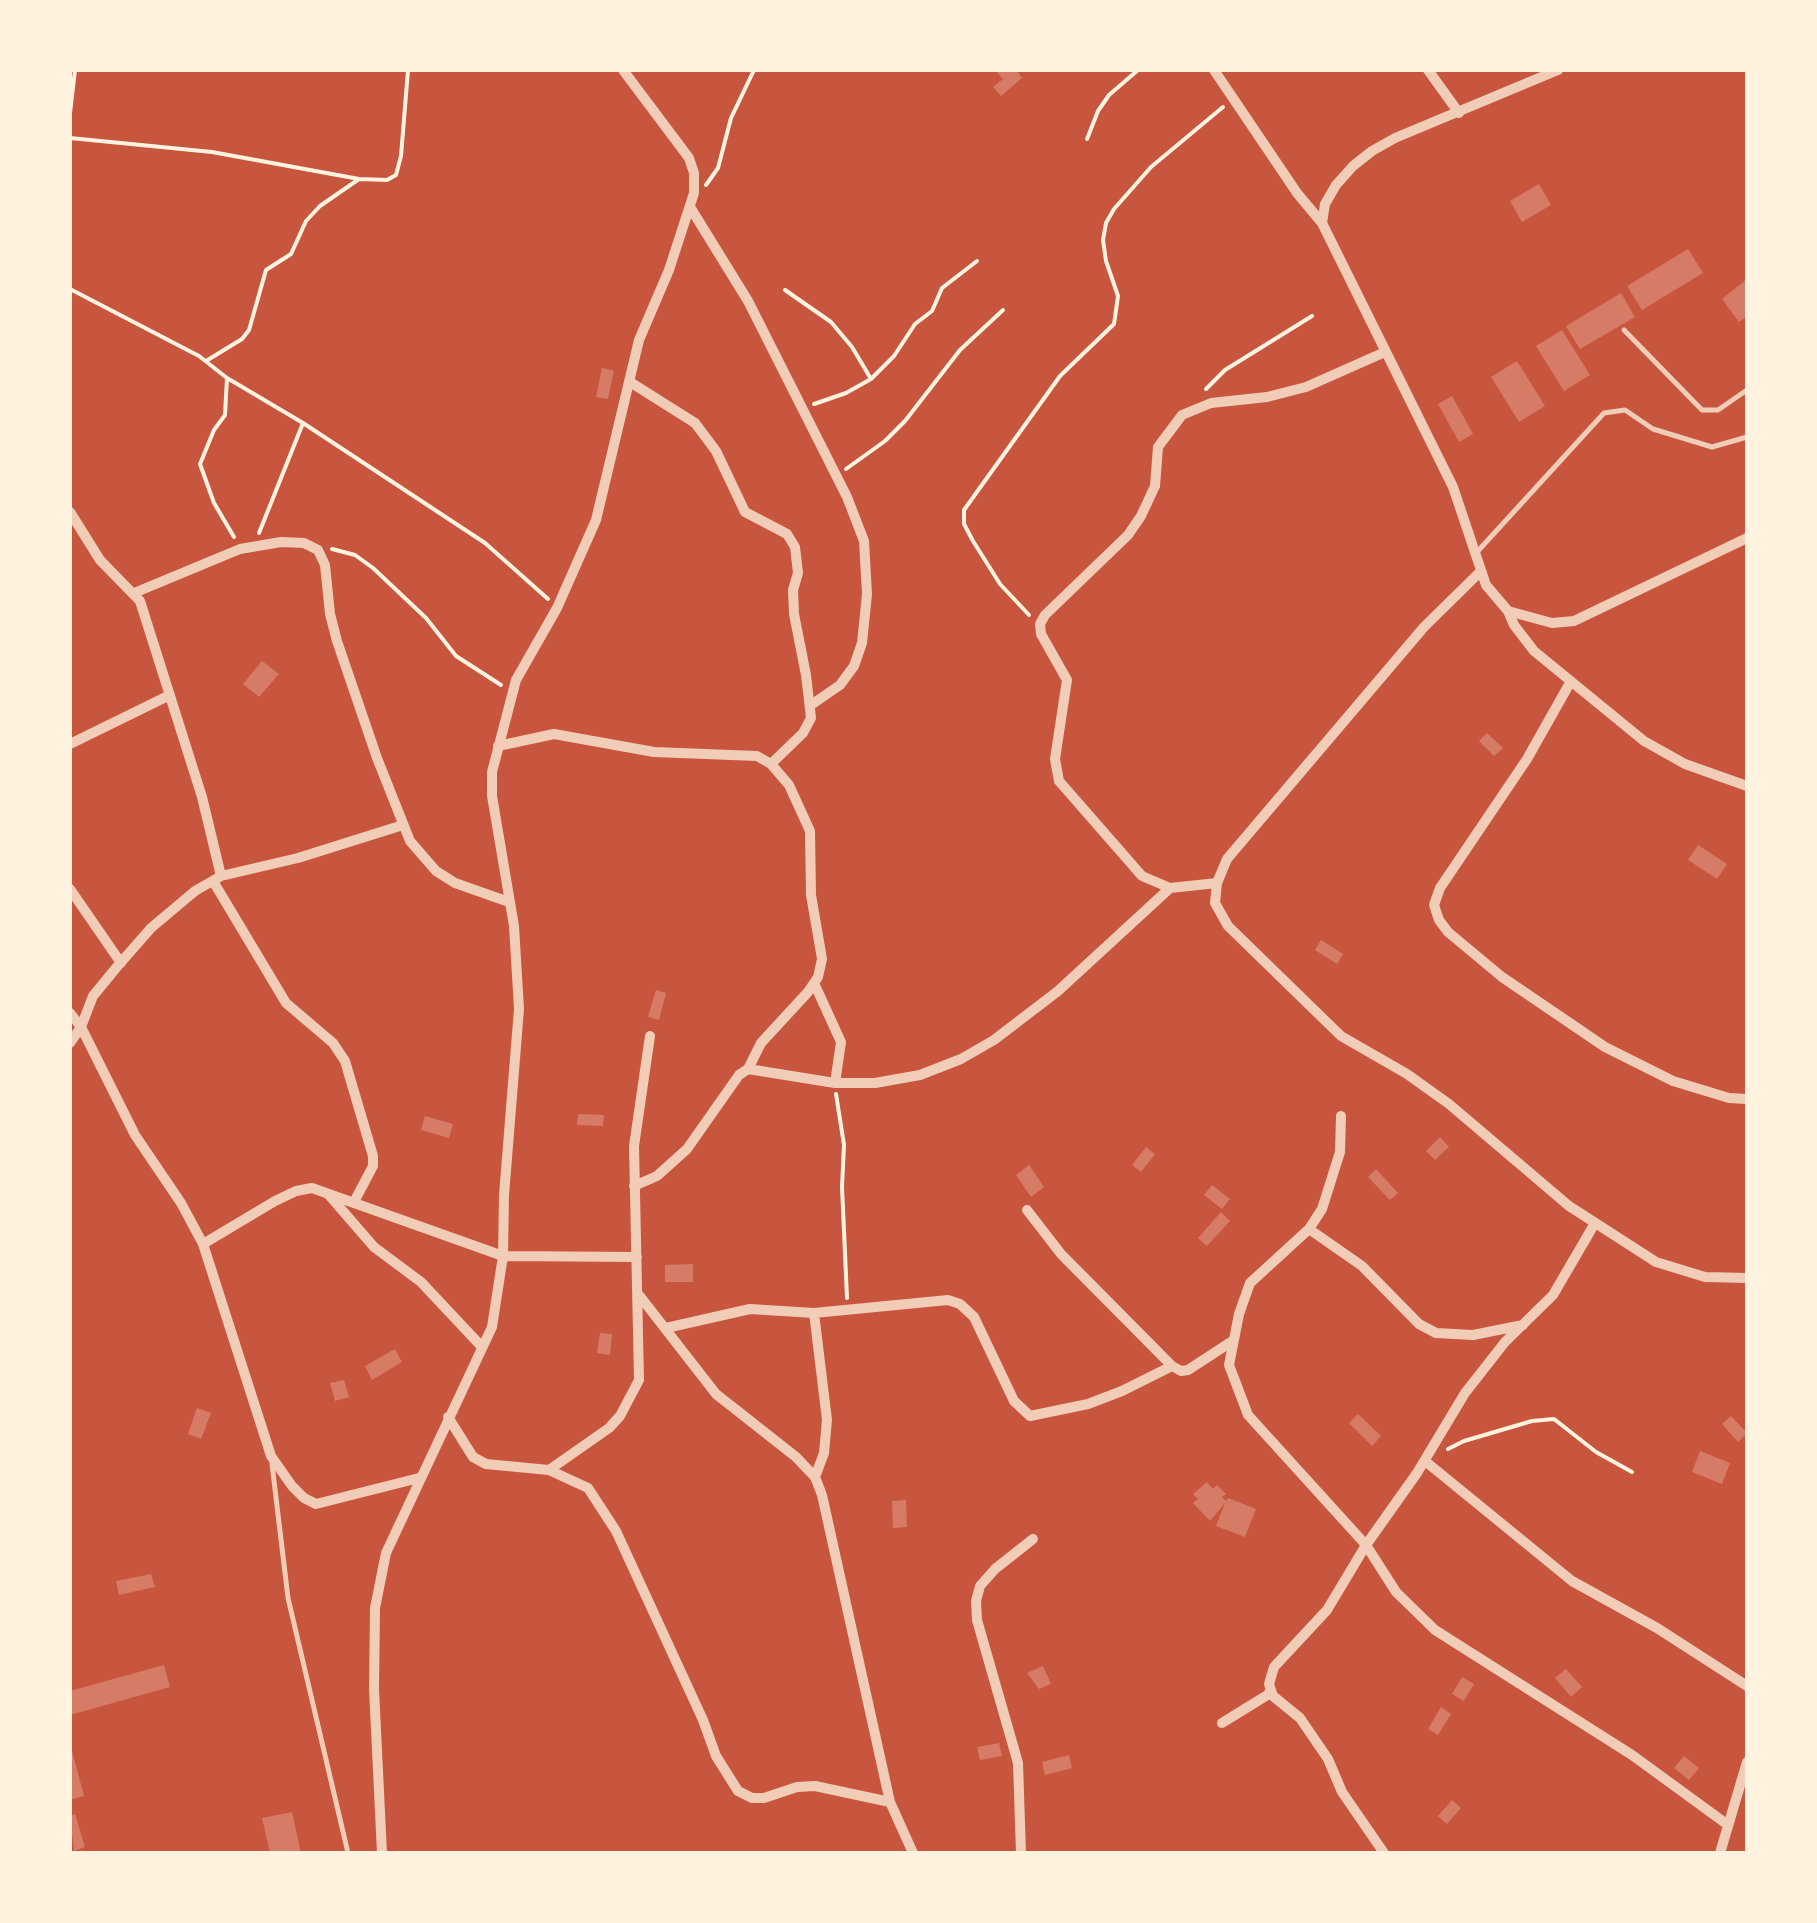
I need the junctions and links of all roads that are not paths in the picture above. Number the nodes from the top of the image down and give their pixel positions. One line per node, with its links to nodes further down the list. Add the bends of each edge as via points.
1 (623, 70): 6 (street, via 689,158)
2 (1214, 70): 7 (street)
3 (1428, 70): 5 (street)
4 (1558, 70): 5 (street)
5 (1459, 112): 7 (street, via 1395,138 1352,166 1325,204)
6 (690, 207): 10 (street, via 639,340); 21 (street, via 748,300 864,541 865,624 854,666)
7 (1322, 223): 9 (street)
8 (1624, 330): 11 (lane, via 1702,410 1718,410)
9 (1385, 352): 15 (street, via 1453,487); 29 (street, via 1306,387 1182,414 1158,447 1155,486 1141,516 1040,624 1067,680 1054,759 1059,781 1142,876)
10 (630, 382): 21 (street, via 695,423 745,512 787,534 795,548 794,614); 23 (street, via 596,520 516,680)
11 (1747, 390)
12 (1747, 437): 15 (lane, via 1712,447 1653,429 1624,410 1604,413)
13 (70, 512): 17 (street, via 100,560)
14 (1747, 538): 18 (street, via 1574,621 1552,623)
15 (1476, 552): 16 (street)
16 (1481, 571): 18 (street); 28 (street, via 1339,724 1228,858)
17 (134, 593): 20 (street); 26 (street, via 240,549 282,542 318,550 337,641)
18 (1508, 610): 19 (street, via 1534,651)
19 (1571, 681): 25 (street, via 1644,741); 40 (street, via 1440,888 1434,905 1439,920 1502,977 1606,1047 1673,1081)
20 (170, 695): 22 (street); 27 (street, via 202,797)
21 (811, 705): 24 (street, via 803,734)
22 (70, 744)
23 (498, 746): 24 (street, via 554,734 654,752 757,756); 31 (street, via 492,796)
24 (771, 764): 33 (street, via 810,832 810,895 822,958)
25 (1747, 786)
26 (404, 825): 27 (street); 31 (street, via 436,872)
27 (217, 879): 32 (street, via 171,909); 44 (street, via 286,1003 345,1061 373,1156)
28 (1217, 883): 29 (street); 46 (street, via 1215,903 1228,926 1341,1036 1449,1104)
29 (1170, 888): 39 (street, via 994,1040 920,1075)
30 (70, 889): 32 (street)
31 (510, 902): 49 (street, via 519,1009)
32 (121, 962): 35 (street, via 93,996)
33 (814, 983): 38 (street, via 761,1043); 39 (street, via 841,1042)
34 (70, 1013): 35 (street)
35 (81, 1027): 37 (street); 48 (street, via 135,1135)
36 (650, 1036): 42 (street)
37 (70, 1043)
38 (748, 1069): 39 (street); 42 (street, via 688,1150)
39 (836, 1083)
40 (1747, 1099)
41 (1341, 1116): 47 (street, via 1333,1181)
42 (634, 1186): 50 (street)
43 (328, 1194): 44 (street); 48 (street, via 296,1191); 57 (street, via 374,1247 420,1282)
44 (354, 1202): 49 (street)
45 (1027, 1210): 58 (street, via 1061,1254)
46 (1595, 1223): 51 (street, via 1668,1266 1705,1277); 54 (street, via 1553,1295)
47 (1309, 1229): 54 (street, via 1436,1333 1473,1336); 56 (street, via 1250,1283)
48 (203, 1244): 60 (street)
49 (502, 1256): 50 (street); 57 (street, via 492,1327)
50 (637, 1258): 52 (street)
51 (1747, 1278)
52 (640, 1295): 55 (street); 62 (street, via 637,1386 609,1428)
53 (814, 1314): 55 (street, via 750,1310); 58 (street, via 960,1304 990,1345 1014,1402 1030,1416 1088,1404); 64 (street, via 827,1420)
54 (1526, 1324): 61 (street, via 1484,1367)
55 (666, 1328): 64 (street, via 716,1394)
56 (1231, 1342): 58 (street, via 1188,1370); 66 (street, via 1229,1365 1248,1415)
57 (482, 1347): 59 (street)
58 (1172, 1366)
59 (448, 1417): 62 (street, via 473,1457 486,1464); 63 (street)
60 (271, 1456): 63 (street, via 292,1486 316,1504); 73 (lane, via 288,1598)
61 (1427, 1457): 66 (street); 67 (street, via 1572,1581)
62 (549, 1470): 71 (street, via 588,1488 616,1531 716,1756 738,1791 764,1798 815,1786)
63 (419, 1478): 74 (street, via 386,1554 374,1608)
64 (815, 1478): 71 (street)
65 (1033, 1539): 76 (street, via 994,1569 976,1601 1018,1763)
66 (1366, 1545): 68 (street, via 1327,1610 1279,1657); 72 (street, via 1396,1592 1435,1630 1632,1755)
67 (1747, 1686)
68 (1270, 1690): 69 (street); 77 (street, via 1300,1718)
69 (1222, 1724)
70 (1747, 1762): 72 (street)
71 (890, 1802): 75 (street)
72 (1728, 1825): 78 (street)
73 (348, 1853)
74 (382, 1853)
75 (914, 1853)
76 (1021, 1853)
77 (1384, 1853)
78 (1720, 1853)

